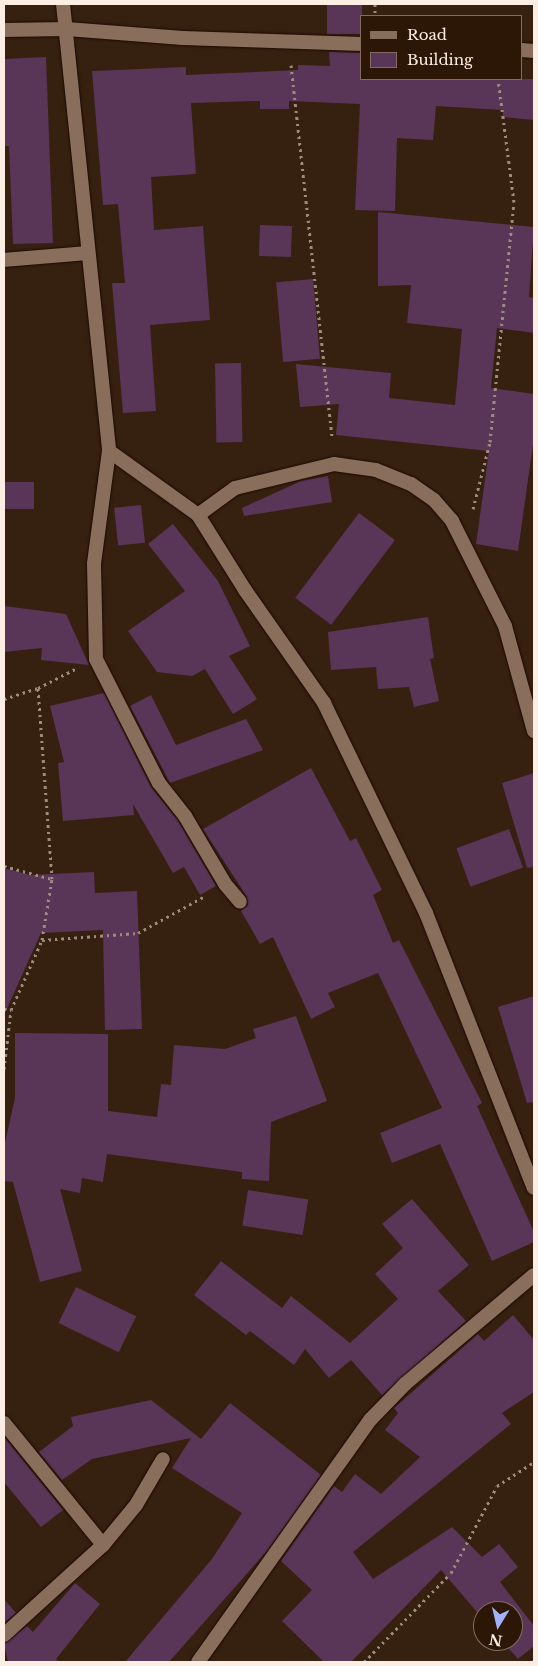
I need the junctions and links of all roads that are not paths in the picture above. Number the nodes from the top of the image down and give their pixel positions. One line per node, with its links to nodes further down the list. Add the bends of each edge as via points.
1 (63, 4): 2 (street)
2 (67, 29): 3 (street); 4 (street, via 183,38); 5 (street)
3 (4, 30)
4 (360, 44)
5 (87, 253): 6 (street); 7 (street)
6 (4, 260)
7 (108, 451): 8 (street); 10 (street, via 94,564 96,659 159,783 186,816 225,884)
8 (198, 515): 9 (street, via 235,488 334,464 376,470 411,484 446,514 505,626); 11 (street, via 245,590 324,703 380,812 426,913)
9 (534, 731)
10 (240, 902)
11 (534, 1188)
12 (534, 1275): 17 (street, via 405,1384 371,1419)
13 (4, 1424): 15 (street)
14 (163, 1459): 15 (street, via 136,1505)
15 (103, 1545): 16 (street)
16 (4, 1635)
17 (198, 1662)

